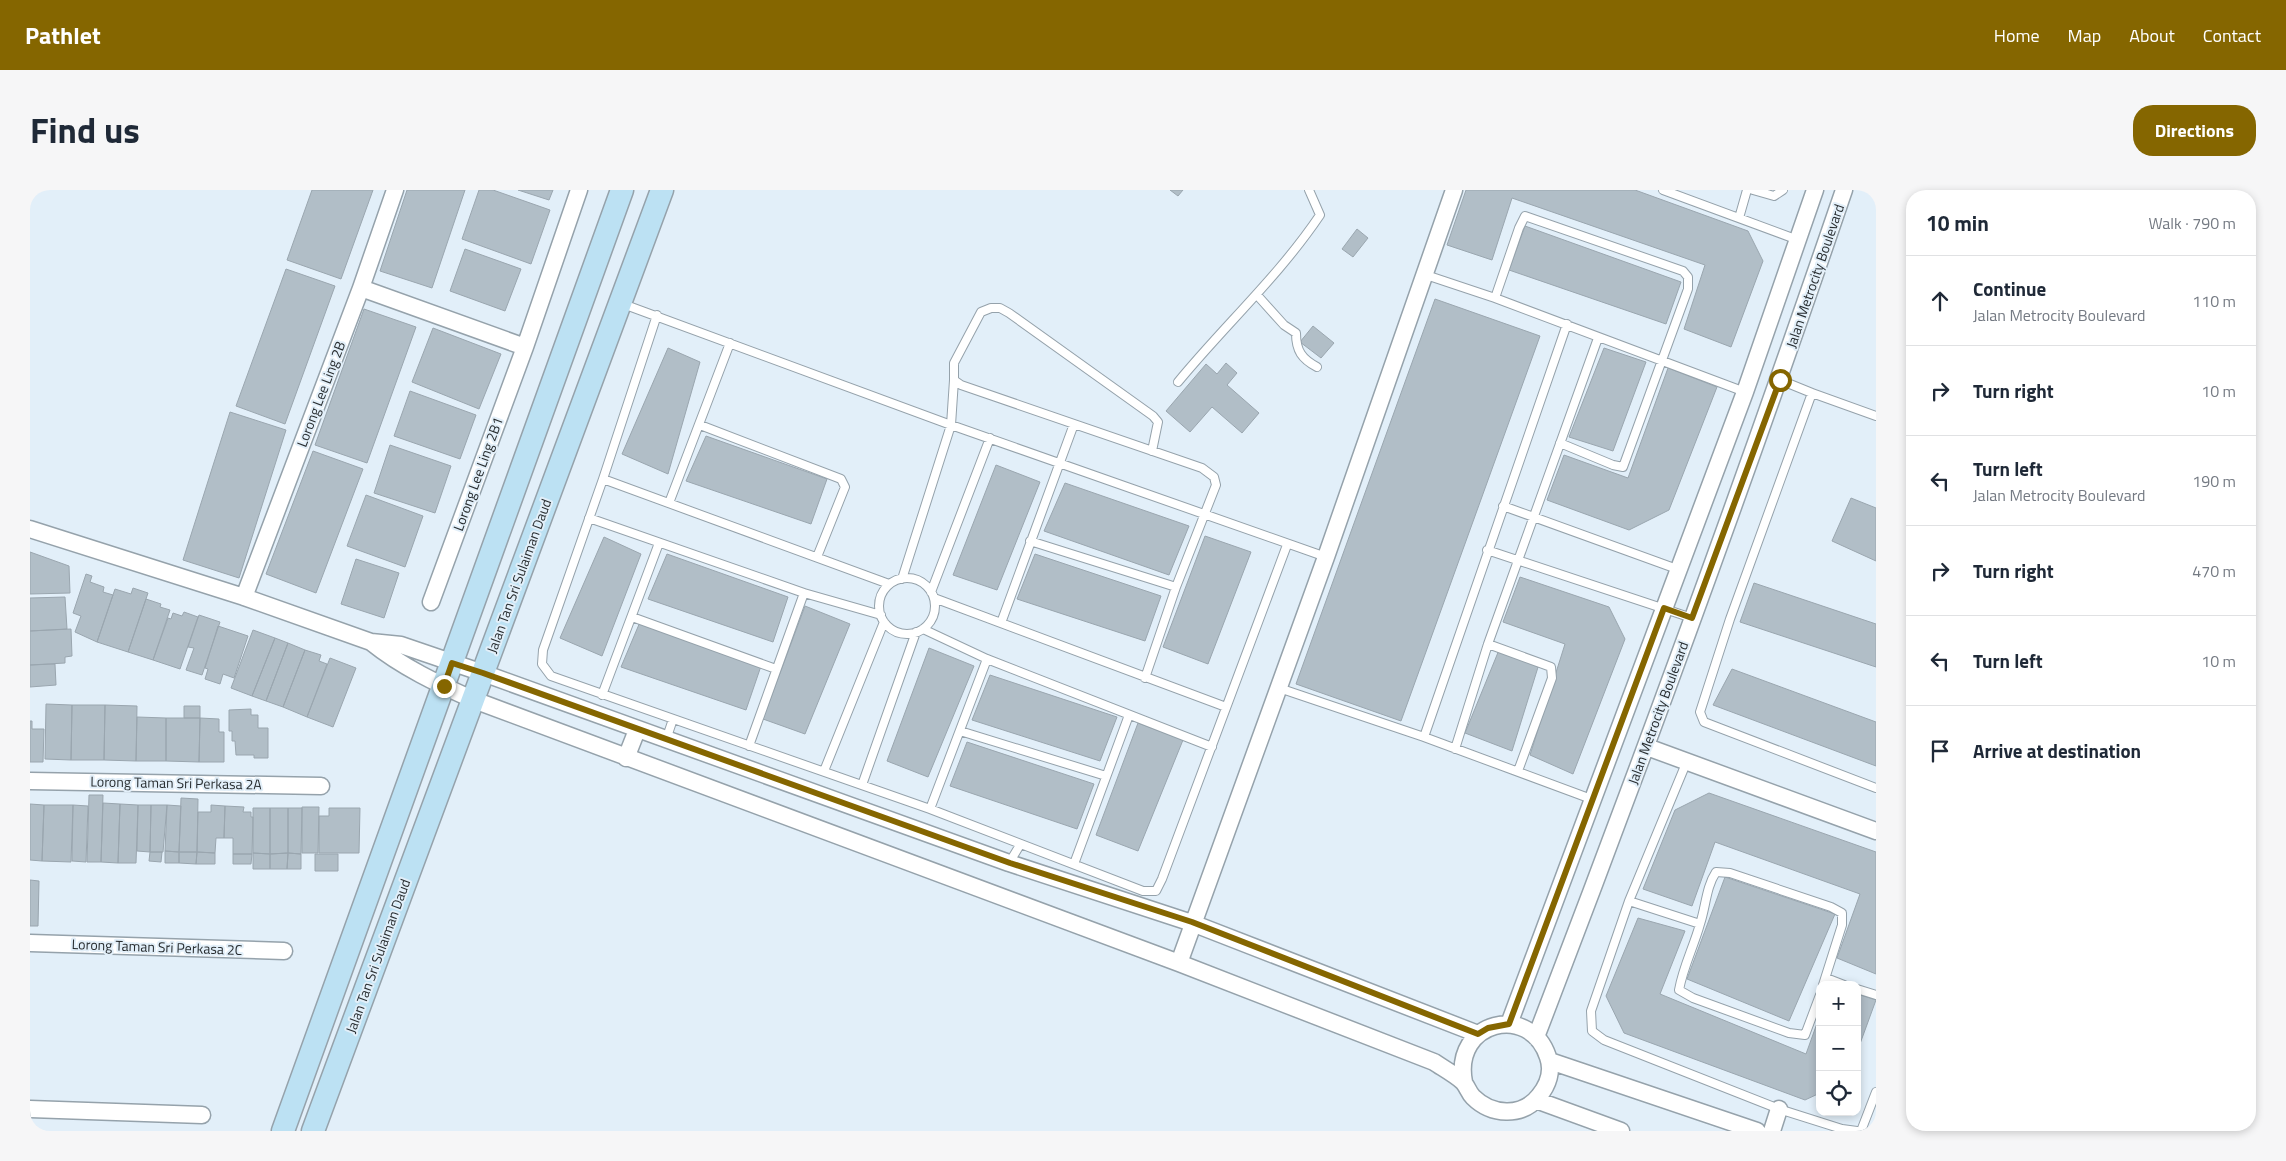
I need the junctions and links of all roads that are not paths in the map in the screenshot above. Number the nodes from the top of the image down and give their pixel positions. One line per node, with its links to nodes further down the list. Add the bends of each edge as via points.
1 (395, 190): 16 (street, Lorong Lee Ling 2B)
2 (579, 190): 26 (street, Lorong Lee Ling 2B1)
3 (622, 190): 73 (main road)
4 (662, 190): 19 (main road, Jalan Tan Sri Sulaiman Daud)
5 (1308, 190): 17 (lane, via 1320,215)
6 (1454, 190): 15 (street)
7 (1663, 190): 13 (lane)
8 (1747, 190): 13 (lane)
9 (1753, 190): 10 (lane, via 1774,196)
10 (1783, 190)
11 (1815, 190): 14 (street, Jalan Metrocity Boulevard)
12 (1844, 190): 22 (street, Jalan Metrocity Boulevard)
13 (1739, 218): 14 (lane)
14 (1798, 240): 20 (street, Jalan Metrocity Boulevard)
15 (1423, 274): 18 (lane); 54 (street)
16 (361, 288): 26 (street); 62 (street, Lorong Lee Ling 2B)
17 (1257, 295): 28 (lane, via 1284,325 1296,333 1296,344 1304,361); 31 (lane, via 1214,338)
18 (1495, 298): 23 (lane); 27 (lane, via 1525,216 1683,270 1688,277 1688,289)
19 (619, 302): 21 (lane); 75 (main road, Jalan Tan Sri Sulaiman Daud)
20 (1775, 306): 22 (street); 32 (street, Jalan Metrocity Boulevard)
21 (657, 315): 25 (lane); 42 (lane)
22 (1801, 316): 30 (street, Jalan Metrocity Boulevard)
23 (1567, 324): 24 (lane); 44 (lane)
24 (1598, 338): 27 (lane); 39 (lane)
25 (730, 343): 36 (lane); 37 (lane)
26 (525, 347): 63 (street, Lorong Lee Ling 2B1)
27 (1662, 361): 32 (lane); 39 (lane, via 1623,467)
28 (1317, 367)
29 (954, 380): 35 (lane); 37 (lane); 40 (lane, via 954,364 981,312 1000,308 1153,416 1158,422)
30 (1780, 380): 33 (lane); 66 (street, Jalan Metrocity Boulevard)
31 (1178, 382)
32 (1745, 392): 56 (street, Jalan Metrocity Boulevard)
33 (1812, 393): 34 (lane); 100 (lane, via 1730,619 1700,712 1704,722)
34 (1876, 416)
35 (1074, 424): 40 (lane); 41 (lane)
36 (700, 425): 43 (lane); 53 (lane, via 841,479 845,487)
37 (951, 425): 38 (lane); 57 (lane)
38 (990, 438): 41 (lane); 61 (lane)
39 (1560, 443): 46 (lane)
40 (1152, 451): 45 (lane, via 1202,468 1214,477 1216,486)
41 (1059, 463): 45 (lane); 49 (lane)
42 (603, 479): 43 (lane); 47 (lane)
43 (669, 503): 53 (lane)
44 (1503, 506): 46 (lane); 52 (lane)
45 (1205, 515): 51 (lane); 59 (lane)
46 (1534, 517): 55 (lane); 56 (lane)
47 (589, 518): 50 (lane); 79 (lane, via 543,650 542,664 550,676)
48 (30, 529): 62 (street)
49 (1030, 541): 59 (lane); 68 (lane)
50 (659, 542): 60 (lane); 65 (lane)
51 (1287, 545): 54 (lane); 81 (lane)
52 (1488, 550): 55 (lane); 86 (lane)
53 (817, 557): 58 (lane)
54 (1326, 557): 78 (street)
55 (1519, 559): 64 (lane); 71 (lane)
56 (1677, 569): 64 (street, Jalan Metrocity Boulevard)
57 (902, 579): 58 (lane); 61 (lane, via 919,581)
58 (890, 584): 67 (lane, via 880,598)
59 (1176, 587): 76 (lane)
60 (804, 593): 67 (lane); 74 (lane)
61 (932, 595): 68 (lane); 69 (lane, via 933,615)
62 (244, 597): 70 (street)
63 (431, 602)
64 (1664, 608): 66 (lane); 101 (street, Jalan Metrocity Boulevard)
65 (632, 617): 74 (lane); 79 (lane)
66 (1692, 618): 90 (street, Jalan Metrocity Boulevard)
67 (882, 619): 69 (lane, via 899,633); 94 (lane)
68 (1001, 623): 76 (lane)
69 (919, 631): 72 (lane); 98 (lane)
70 (371, 642): 73 (street, via 401,645); 77 (street, via 387,655)
71 (1488, 644): 91 (lane); 95 (lane, via 1551,667 1552,678)
72 (987, 659): 82 (lane); 85 (lane)
73 (452, 663): 75 (street); 77 (main road)
74 (776, 669): 88 (lane)
75 (483, 673): 80 (main road, Jalan Tan Sri Sulaiman Daud); 84 (street)
76 (1145, 678): 81 (lane)
77 (444, 686): 80 (street); 127 (main road)
78 (1279, 688): 86 (lane); 108 (street)
79 (602, 695): 83 (lane)
80 (474, 700): 92 (street); 128 (main road, Jalan Tan Sri Sulaiman Daud)
81 (1226, 707): 89 (lane)
82 (1129, 715): 89 (lane); 96 (lane)
83 (673, 719): 87 (lane); 88 (lane)
84 (637, 730): 87 (street); 92 (street)
85 (960, 731): 96 (lane); 102 (lane)
86 (1424, 737): 91 (lane)
87 (666, 740): 105 (street)
88 (749, 746): 94 (lane)
89 (1212, 746): 106 (lane, via 1156,891 1143,891)
90 (1648, 747): 93 (street); 119 (street, Jalan Metrocity Boulevard)
91 (1455, 748): 95 (lane)
92 (626, 758): 112 (street)
93 (1687, 762): 103 (street); 107 (lane)
94 (824, 771): 98 (lane)
95 (1518, 771): 101 (lane)
96 (1106, 776): 106 (lane)
97 (30, 781): 99 (street, Lorong Taman Sri Perkasa 2A)
98 (862, 785): 102 (lane)
99 (321, 786)
100 (1876, 788)
101 (1594, 800): 117 (street, Jalan Metrocity Boulevard)
102 (930, 810): 104 (lane)
103 (1876, 831)
104 (1020, 845): 105 (lane); 106 (lane)
105 (1010, 863): 108 (street)
106 (1074, 864)
107 (1629, 901): 109 (lane); 124 (lane, via 1591,1011 1592,1031 1604,1040)
108 (1192, 922): 112 (street); 118 (street)
109 (1700, 924): 113 (lane, via 1710,880 1716,872 1730,873 1831,907 1842,913 1842,925); 116 (lane, via 1679,990 1789,1033 1805,1035)
110 (30, 943): 111 (street, Lorong Taman Sri Perkasa 2C)
111 (284, 951)
112 (1179, 963): 121 (street, via 1434,1062)
113 (1824, 981)
114 (1861, 990): 115 (lane)
115 (1876, 996)
116 (1816, 1006)
117 (1509, 1024): 118 (street, via 1488,1028); 119 (street, via 1524,1028)
118 (1478, 1034): 121 (street, via 1463,1056)
119 (1536, 1037): 120 (street)
120 (1550, 1061): 123 (street, via 1547,1082); 130 (street)
121 (1464, 1082): 123 (street, via 1482,1105 1496,1111 1517,1110)
122 (1876, 1092): 133 (lane)
123 (1536, 1100): 129 (street)
124 (1779, 1108): 131 (street); 132 (lane)
125 (30, 1110): 126 (street)
126 (202, 1115)
127 (283, 1131)
128 (313, 1131)
129 (1621, 1131)
130 (1757, 1131)
131 (1772, 1131)
132 (1857, 1131)
133 (1861, 1131)

